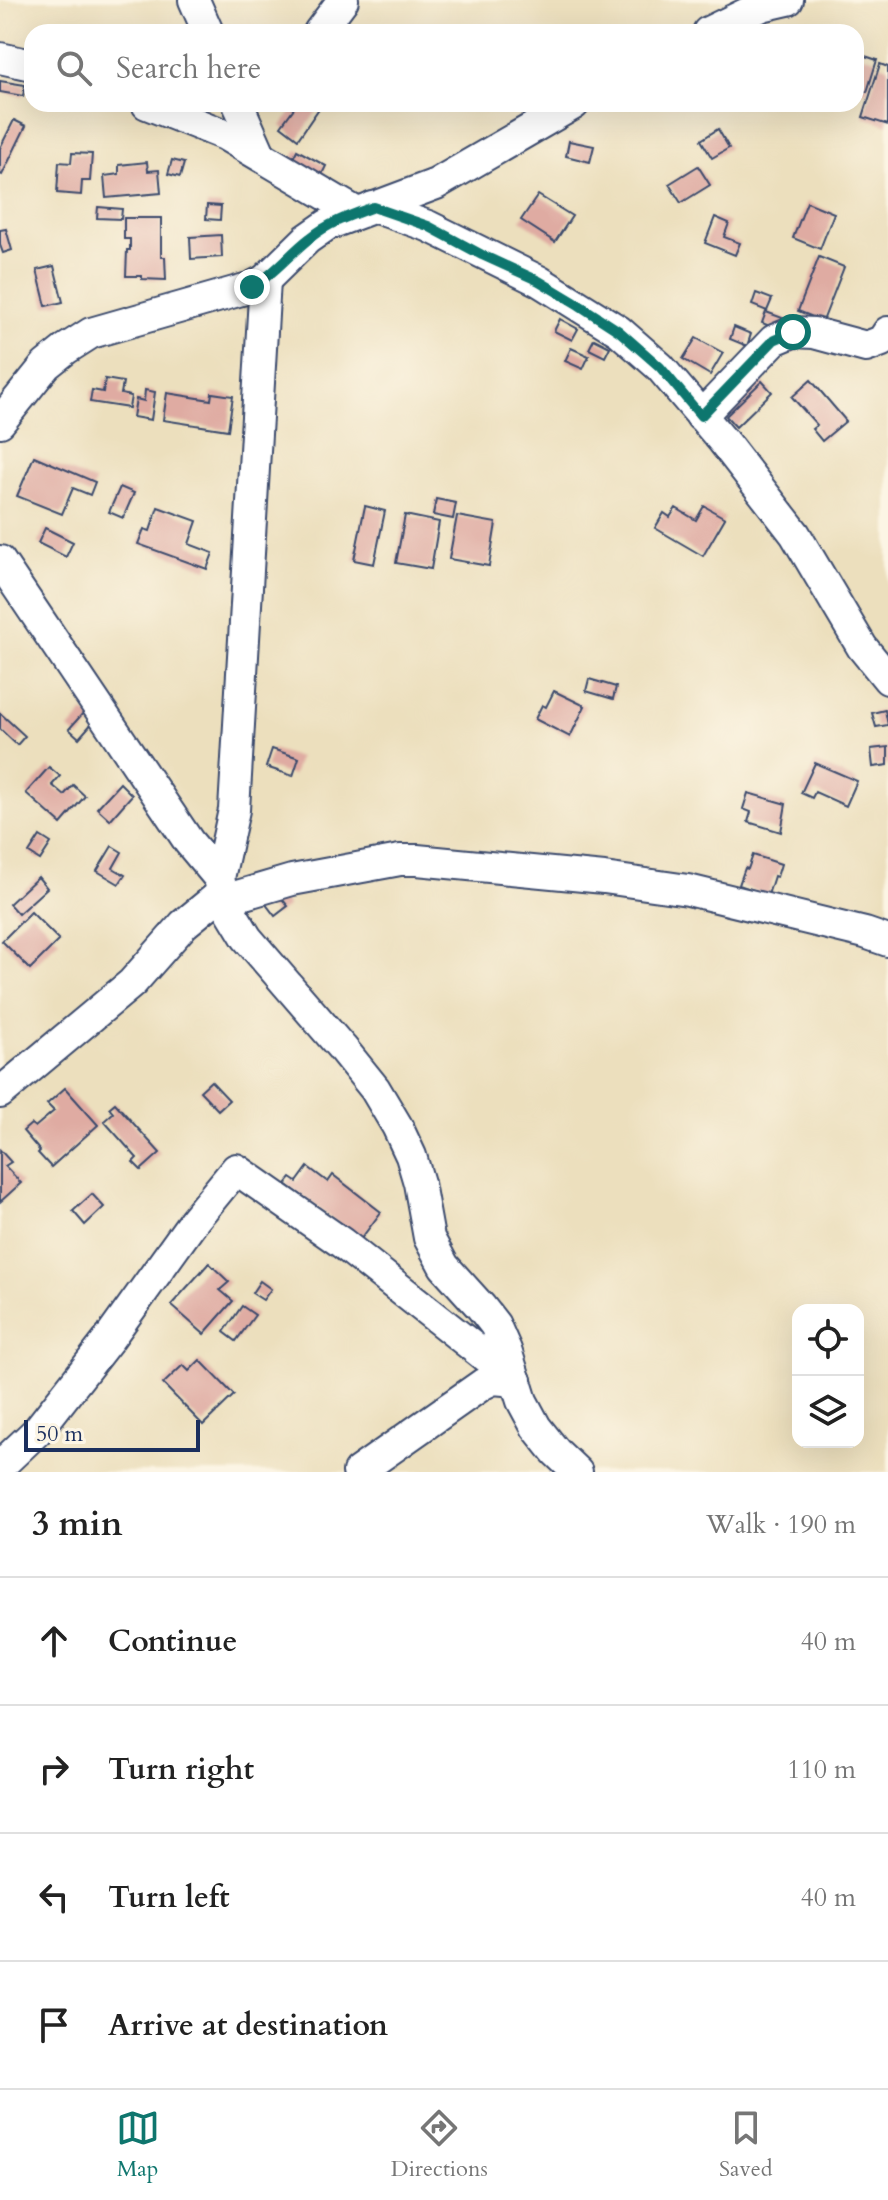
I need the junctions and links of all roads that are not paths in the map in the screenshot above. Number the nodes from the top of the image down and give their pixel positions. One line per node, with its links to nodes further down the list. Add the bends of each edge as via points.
1 (194, 0): 4 (street)
2 (343, 0): 5 (street)
3 (769, 2): 6 (street)
4 (204, 24)
5 (325, 24)
6 (724, 24)
7 (0, 58): 8 (street)
8 (24, 63)
9 (167, 112): 11 (street, via 225,135)
10 (560, 112): 12 (street)
11 (253, 122): 13 (street)
12 (436, 184): 13 (street); 14 (street)
13 (365, 210): 14 (street); 15 (street, via 327,225)
14 (428, 226): 17 (street, via 539,281 619,331 660,367)
15 (265, 280): 18 (street, via 91,333 46,365); 21 (street, via 234,810)
16 (888, 332): 17 (street, via 882,341 866,347 814,333 793,332 774,340)
17 (701, 416): 20 (street, via 795,534 862,647)
18 (0, 422)
19 (2, 567): 21 (street)
20 (888, 679)
21 (222, 889): 22 (street, via 417,860 688,890); 23 (street, via 132,983); 24 (street, via 247,938 375,1089 411,1156 429,1238 444,1266 495,1325)
22 (888, 941)
23 (0, 1093)
24 (516, 1381): 25 (street, via 342,1243 236,1169 37,1431); 26 (street, via 493,1379 483,1384); 27 (street, via 536,1427)
25 (0, 1466)
26 (358, 1472)
27 (577, 1472)

